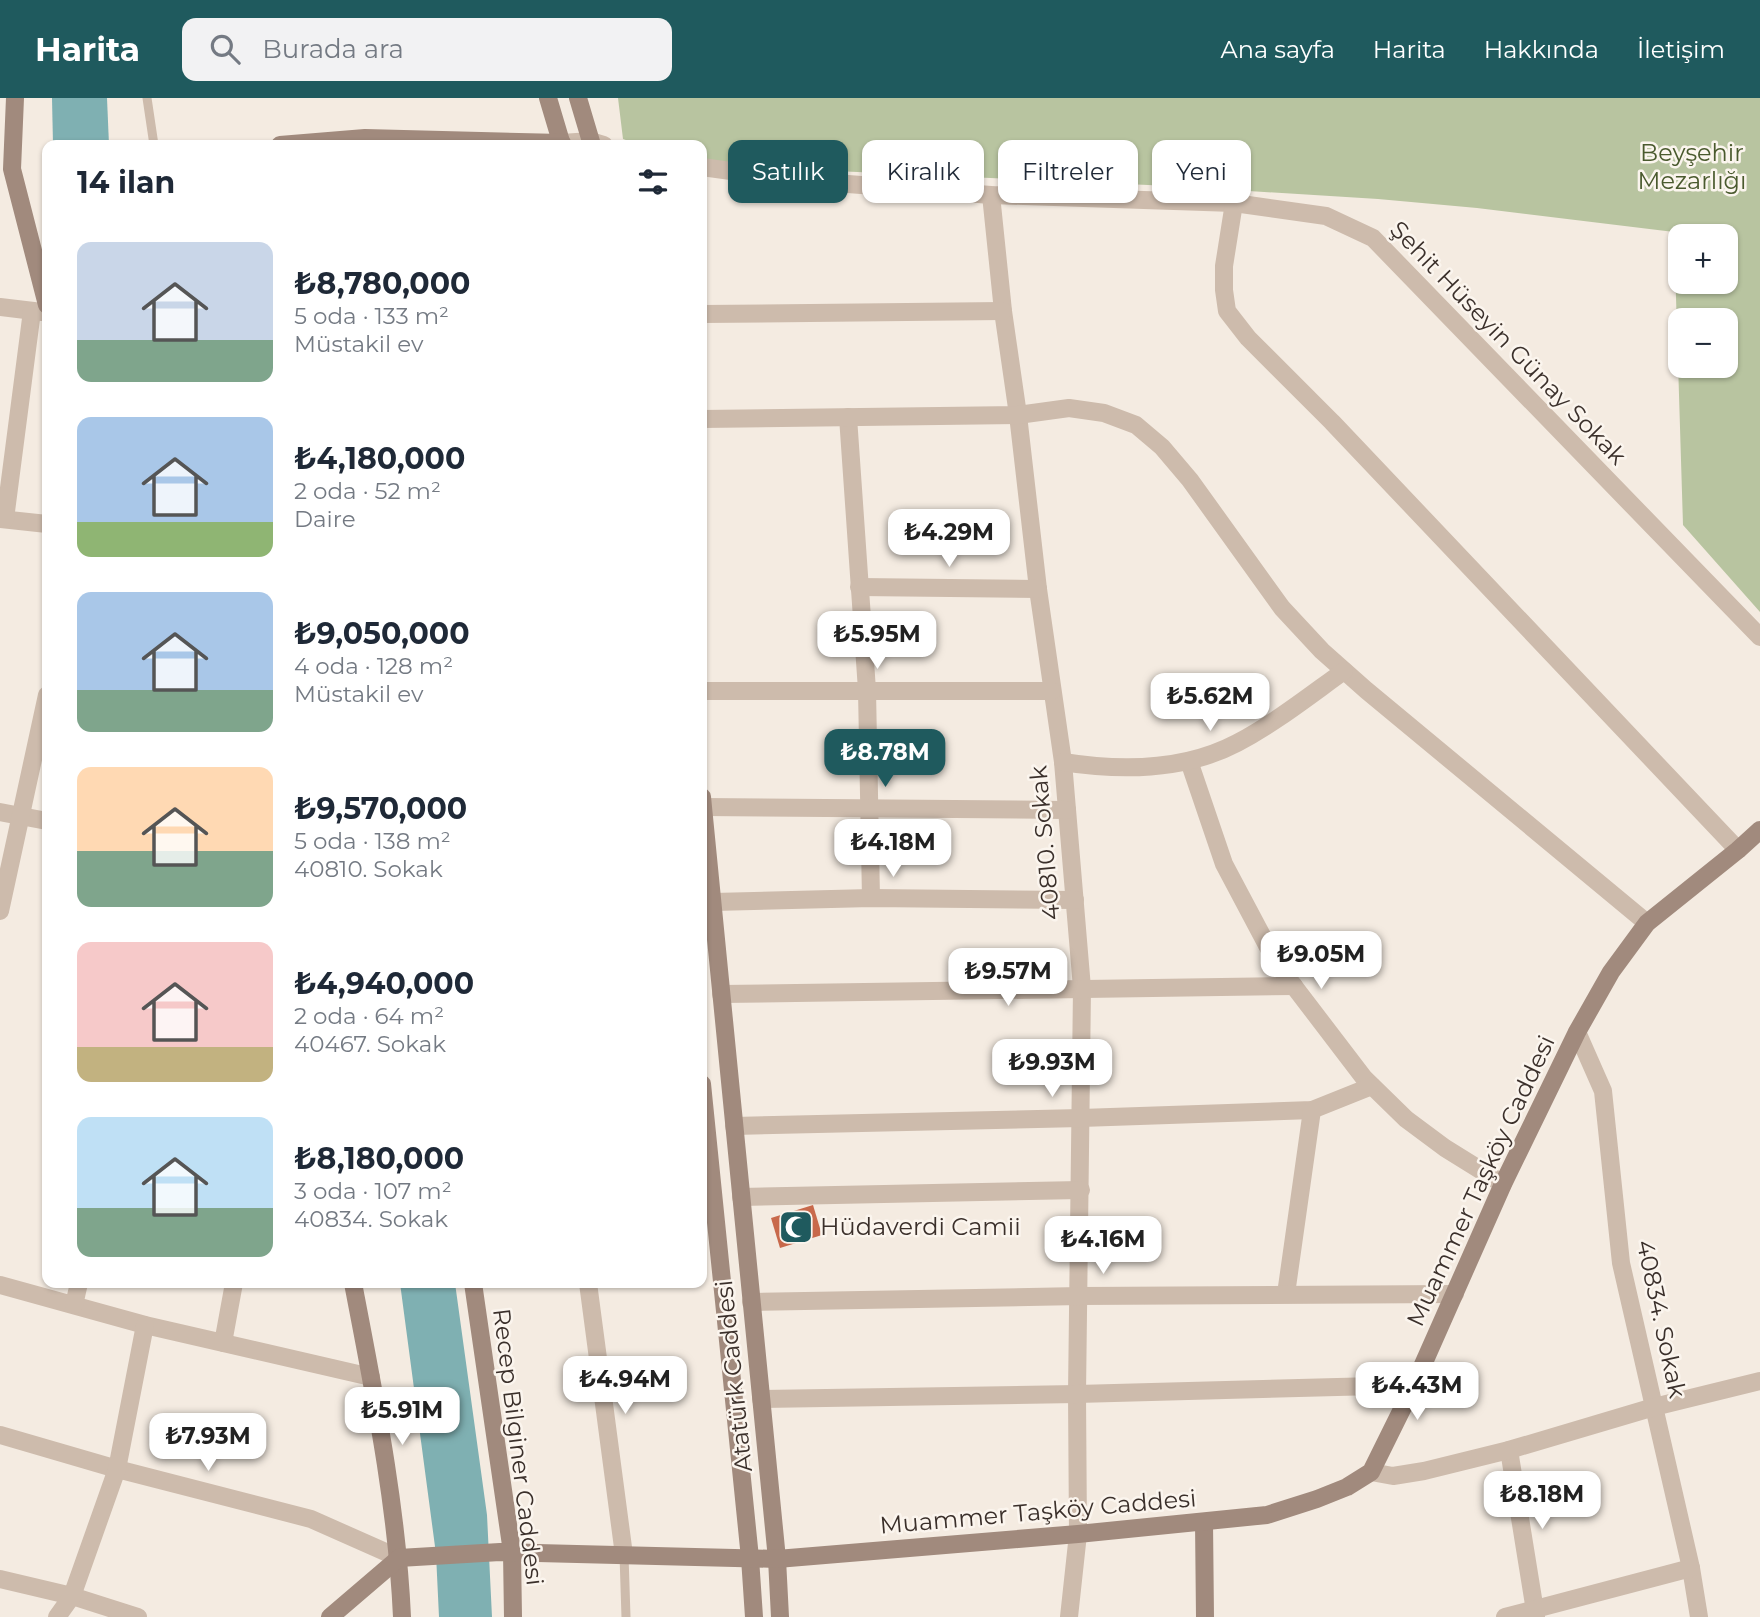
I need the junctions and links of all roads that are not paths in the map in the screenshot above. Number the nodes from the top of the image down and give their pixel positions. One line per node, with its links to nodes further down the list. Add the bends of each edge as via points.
1 (15, 98): 13 (street, via 12,169)
2 (147, 98): 5 (lane)
3 (548, 98): 6 (street)
4 (578, 98): 7 (street)
5 (154, 140)
6 (561, 140)
7 (594, 140)
8 (707, 168): 9 (street, Şehit Hüseyin Günay Sokak, via 796,180)
9 (991, 195): 10 (street, Şehit Hüseyin Günay Sokak); 14 (street, 40810. Sokak)
10 (1152, 200)
11 (1234, 203): 23 (street, Şehit Hüseyin Günay Sokak, via 1326,216 1373,238); 39 (street, via 1224,290 1227,311 1248,338)
12 (0, 307): 13 (street)
13 (42, 310): 19 (street)
14 (1003, 311): 15 (street); 16 (street, 40810. Sokak)
15 (707, 314)
16 (1018, 415): 17 (street); 22 (street, 40810. Sokak); 24 (street, via 1069,408 1104,413 1136,425 1190,480 1282,608)
17 (848, 417): 18 (street); 21 (street)
18 (707, 419)
19 (3, 519): 20 (street)
20 (42, 523)
21 (859, 587): 22 (street); 25 (street)
22 (1038, 589): 27 (street, 40810. Sokak)
23 (1760, 637)
24 (1344, 671): 29 (street, via 1235,744); 44 (street)
25 (867, 690): 26 (street); 27 (street); 32 (street)
26 (707, 691)
27 (1052, 691): 30 (street, 40810. Sokak)
28 (42, 719): 35 (street)
29 (1189, 761): 30 (street, via 1136,768); 45 (street, via 1224,864 1277,964)
30 (1063, 762): 33 (street, 40810. Sokak)
31 (707, 802): 32 (street)
32 (869, 808): 33 (street); 40 (street)
33 (1067, 810): 41 (street, 40810. Sokak)
34 (0, 811): 35 (street)
35 (22, 816): 36 (street); 43 (street)
36 (42, 820)
37 (1760, 830): 39 (street, Muammer Taşköy Caddesi)
38 (707, 847): 42 (street, Atatürk Caddesi)
39 (1738, 850): 44 (street, Muammer Taşköy Caddesi)
40 (871, 898): 41 (street); 42 (street)
41 (1075, 900): 46 (street, 40810. Sokak)
42 (713, 902): 47 (street, Atatürk Caddesi)
43 (0, 911)
44 (1647, 923): 48 (street, Muammer Taşköy Caddesi, via 1611,972)
45 (1294, 986): 46 (street); 49 (street)
46 (1082, 988): 47 (street); 51 (street, 40810. Sokak)
47 (721, 994): 52 (street, Atatürk Caddesi)
48 (1577, 1032): 54 (street, Muammer Taşköy Caddesi); 76 (street, 40834. Sokak, via 1603,1091 1621,1263)
49 (1372, 1086): 50 (street); 54 (street, via 1406,1119)
50 (1312, 1110): 51 (street); 64 (street)
51 (1081, 1118): 52 (street); 55 (street, 40810. Sokak)
52 (734, 1126): 56 (street, Atatürk Caddesi)
53 (707, 1182): 57 (street, Atatürk Caddesi)
54 (1503, 1184): 65 (street, Muammer Taşköy Caddesi)
55 (1080, 1190): 56 (street); 66 (street, 40810. Sokak)
56 (741, 1197): 67 (street, Atatürk Caddesi)
57 (708, 1202): 86 (street, Atatürk Caddesi)
58 (0, 1285): 68 (street)
59 (78, 1288): 68 (street)
60 (233, 1288): 70 (street)
61 (354, 1288): 71 (street)
62 (474, 1288): 83 (street, Recep Bilginer Caddesi)
63 (590, 1288): 84 (street)
64 (1286, 1294): 65 (street); 66 (street)
65 (1455, 1294): 73 (street, Muammer Taşköy Caddesi)
66 (1080, 1296): 67 (street); 74 (street, 40810. Sokak)
67 (751, 1303): 75 (street, Atatürk Caddesi)
68 (74, 1305): 69 (street)
69 (145, 1325): 70 (street); 79 (street)
70 (223, 1343): 71 (street)
71 (371, 1377): 85 (street)
72 (1760, 1381): 76 (street)
73 (1414, 1385): 74 (street); 80 (street, Muammer Taşköy Caddesi)
74 (1077, 1394): 75 (street); 82 (street, 40810. Sokak)
75 (761, 1399): 87 (street, Atatürk Caddesi)
76 (1654, 1407): 78 (street); 88 (street, 40834. Sokak)
77 (0, 1435): 79 (street)
78 (1509, 1450): 80 (street, via 1393,1476); 91 (street)
79 (117, 1469): 85 (street, via 311,1520); 90 (street)
80 (1371, 1472): 81 (street, Muammer Taşköy Caddesi, via 1347,1487 1267,1515)
81 (1205, 1521): 82 (street, Muammer Taşköy Caddesi); 101 (street)
82 (1078, 1534): 87 (street, Muammer Taşköy Caddesi); 100 (street, 40810. Sokak)
83 (506, 1552): 84 (street, Muammer Taşköy Caddesi); 85 (street, Muammer Taşköy Caddesi); 96 (street, Recep Bilginer Caddesi)
84 (624, 1555): 86 (street, Muammer Taşköy Caddesi); 97 (lane)
85 (399, 1558): 94 (street); 95 (street)
86 (750, 1558): 87 (street, Muammer Taşköy Caddesi); 98 (street, Atatürk Caddesi)
87 (777, 1559): 99 (street, Atatürk Caddesi)
88 (1691, 1568): 91 (street); 103 (street, 40834. Sokak)
89 (0, 1579): 90 (street)
90 (72, 1596): 92 (street); 93 (street)
91 (1536, 1612): 102 (street)
92 (57, 1617)
93 (138, 1617)
94 (330, 1617)
95 (402, 1617)
96 (513, 1617)
97 (626, 1617)
98 (754, 1617)
99 (780, 1617)
100 (1069, 1617)
101 (1205, 1617)
102 (1505, 1617)
103 (1699, 1617)

